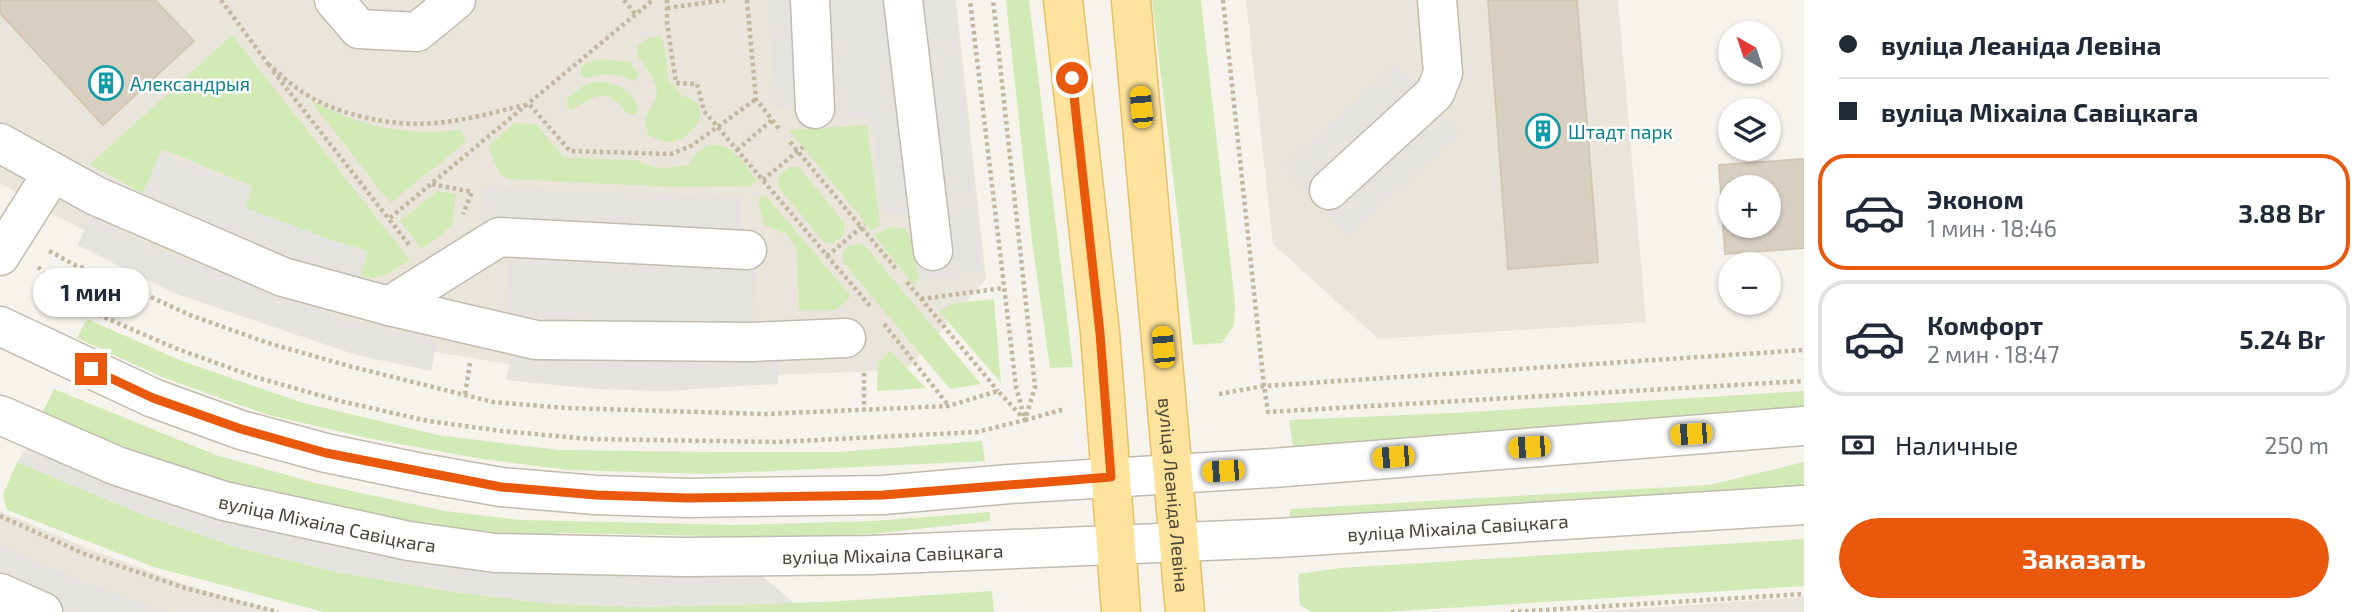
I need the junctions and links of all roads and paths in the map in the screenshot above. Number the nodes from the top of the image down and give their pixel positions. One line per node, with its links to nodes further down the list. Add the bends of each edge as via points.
1 (221, 0): 18 (path)
2 (334, 0): 3 (street, via 359,29 417,32)
3 (456, 0)
4 (624, 0): 17 (path)
5 (653, 0): 17 (path)
6 (667, 0): 16 (path)
7 (725, 0): 16 (path)
8 (747, 0): 19 (path)
9 (810, 0): 21 (street)
10 (903, 0): 37 (street)
11 (993, 0): 54 (path, via 1035,387)
12 (1063, 0): 57 (main road)
13 (1132, 0): 56 (main road, вуліца Леаніда Левіна)
14 (1223, 0): 48 (path)
15 (1437, 0): 31 (street, via 1443,73 1435,93)
16 (667, 8): 23 (path, via 676,83 697,84 704,111)
17 (636, 15): 20 (path)
18 (268, 64): 20 (path, via 303,93 341,111 382,122 456,122); 32 (path)
19 (756, 99): 22 (path); 23 (path)
20 (529, 104): 23 (path, via 570,151 671,154); 32 (path)
21 (815, 109)
22 (772, 120): 24 (path); 28 (path)
23 (718, 127): 28 (path)
24 (781, 131)
25 (790, 141): 27 (path)
26 (0, 143): 29 (street)
27 (801, 149): 30 (path); 33 (path)
28 (737, 150): 30 (path)
29 (52, 172): 36 (street); 41 (street, via 96,196 284,277)
30 (763, 180): 38 (path)
31 (1329, 190)
32 (390, 218): 34 (path)
33 (863, 225): 38 (path); 40 (path)
34 (411, 247)
35 (747, 250): 41 (street, via 499,237)
36 (3, 251): 54 (path, via 24,254 92,312 175,348 255,377 428,421 589,439 777,442 977,432)
37 (933, 251)
38 (827, 256): 42 (path)
39 (1004, 288): 40 (path)
40 (921, 299): 49 (path)
41 (389, 306): 45 (street, via 536,340)
42 (872, 309)
43 (881, 320): 51 (path)
44 (0, 326): 57 (street, via 153,398 241,429 326,453 501,487 687,498 825,496)
45 (846, 338)
46 (1804, 350): 48 (path)
47 (1804, 381): 48 (path, via 1268,412)
48 (1264, 386): 50 (path)
49 (998, 391)
50 (1219, 394)
51 (948, 406)
52 (1065, 409): 54 (path)
53 (0, 415): 61 (street, вуліца Міхаіла Савіцкага, via 117,466 224,501 409,541 495,553 777,557)
54 (1025, 420)
55 (1804, 426): 56 (street)
56 (1172, 474): 57 (street); 60 (main road, вуліца Леаніда Левіна)
57 (1111, 477): 61 (main road)
58 (1804, 505): 60 (street, вуліца Міхаіла Савіцкага)
59 (0, 516): 65 (path, via 87,555 185,588)
60 (1180, 542): 61 (street, вуліца Міхаіла Савіцкага); 67 (main road, вуліца Леаніда Левіна)
61 (1116, 545): 66 (main road)
62 (0, 593): 64 (street)
63 (1804, 594): 68 (path)
64 (43, 612)
65 (278, 612)
66 (1121, 612)
67 (1185, 612)
68 (1511, 612)

